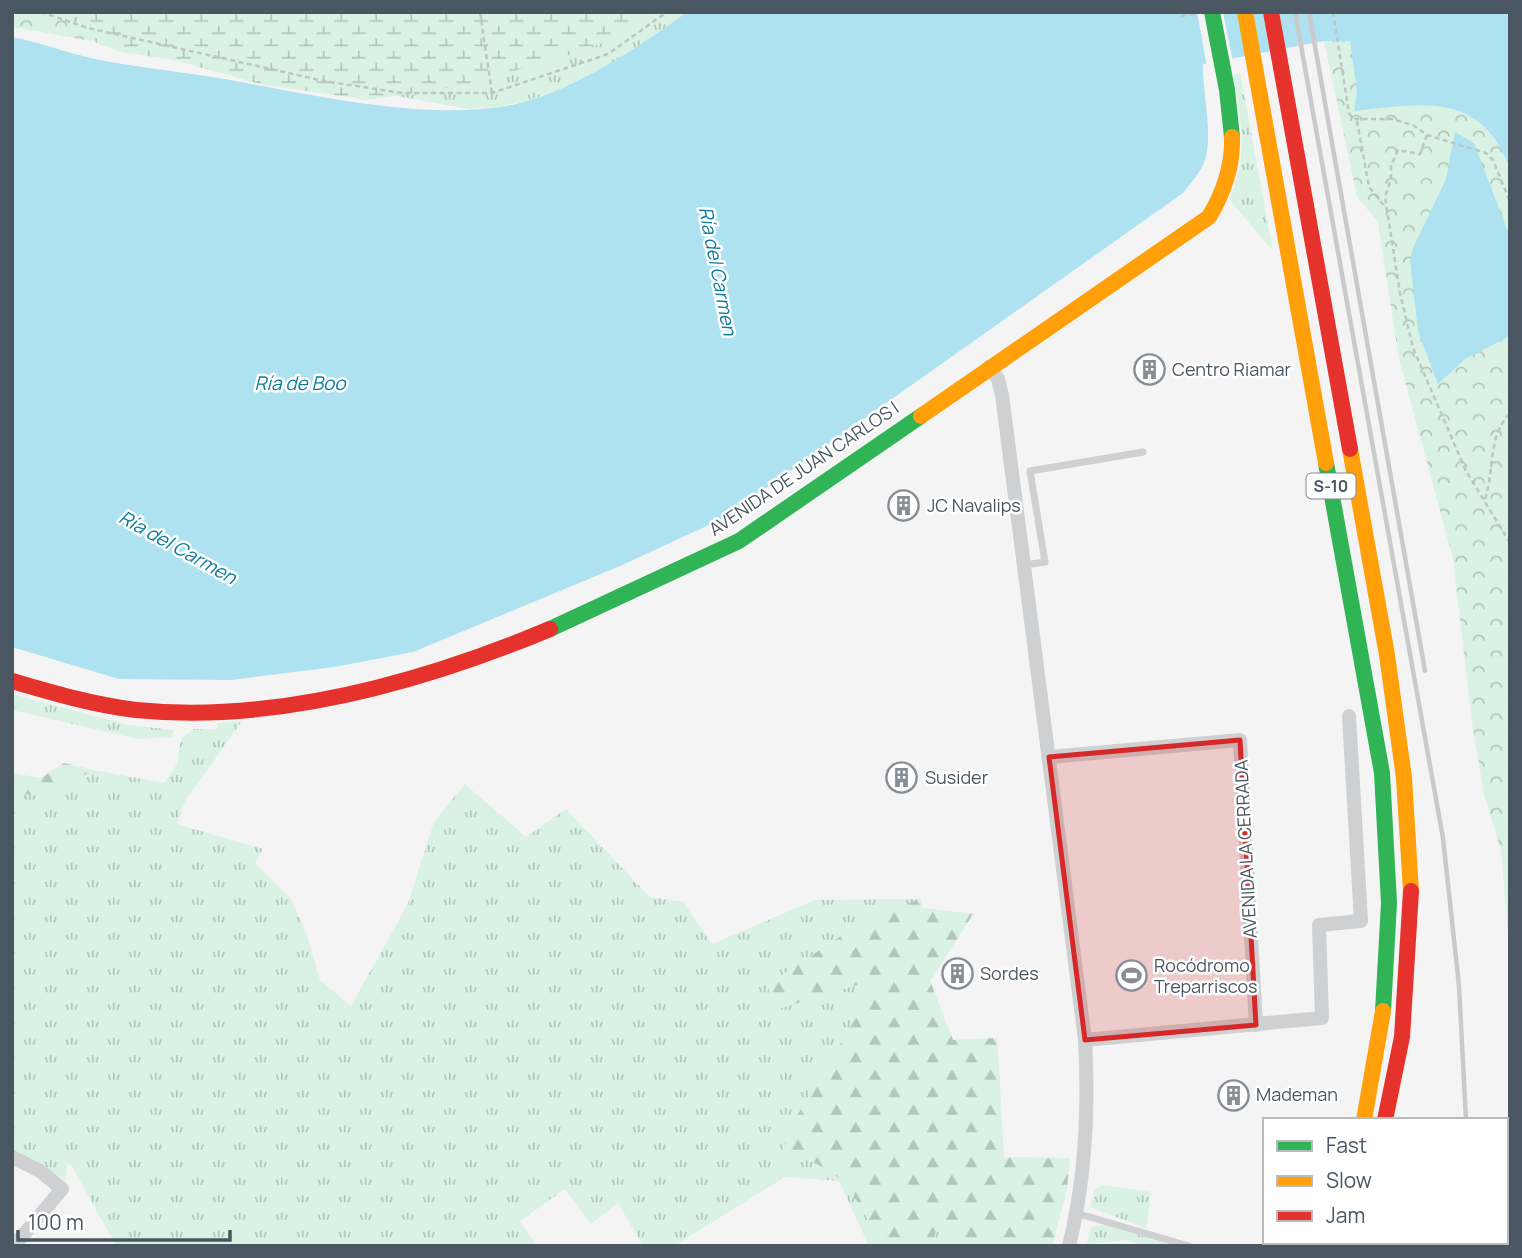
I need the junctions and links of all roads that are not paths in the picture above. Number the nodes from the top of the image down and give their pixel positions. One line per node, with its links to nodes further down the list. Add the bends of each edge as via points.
1 (1212, 12): 4 (main road, AVENIDA DE JUAN CARLOS I, via 1232,128 1221,196 1209,217)
2 (1245, 12): 12 (main road, S-10, via 1382,773 1389,904 1387,965 1382,1024)
3 (1271, 12): 13 (main road, S-10, via 1387,655 1404,778 1412,914 1402,1037)
4 (989, 367): 6 (street, via 1002,395); 7 (main road, AVENIDA DE JUAN CARLOS I, via 739,541 606,604 440,671 385,687 282,705 191,712 95,704)
5 (1143, 453): 6 (lane, via 1030,471 1045,562)
6 (1024, 565): 9 (street)
7 (12, 681)
8 (1349, 716): 10 (street, via 1361,921 1319,926 1322,1018)
9 (1049, 757): 10 (street, AVENIDA LA CERRADA, via 1240,740); 11 (street)
10 (1256, 1025): 11 (street)
11 (1085, 1040): 15 (street, via 1087,1135)
12 (1364, 1118)
13 (1385, 1118)
14 (12, 1157): 16 (street, via 62,1189)
15 (1076, 1213): 17 (street); 18 (lane)
16 (14, 1246)
17 (1069, 1246)
18 (1189, 1246)

